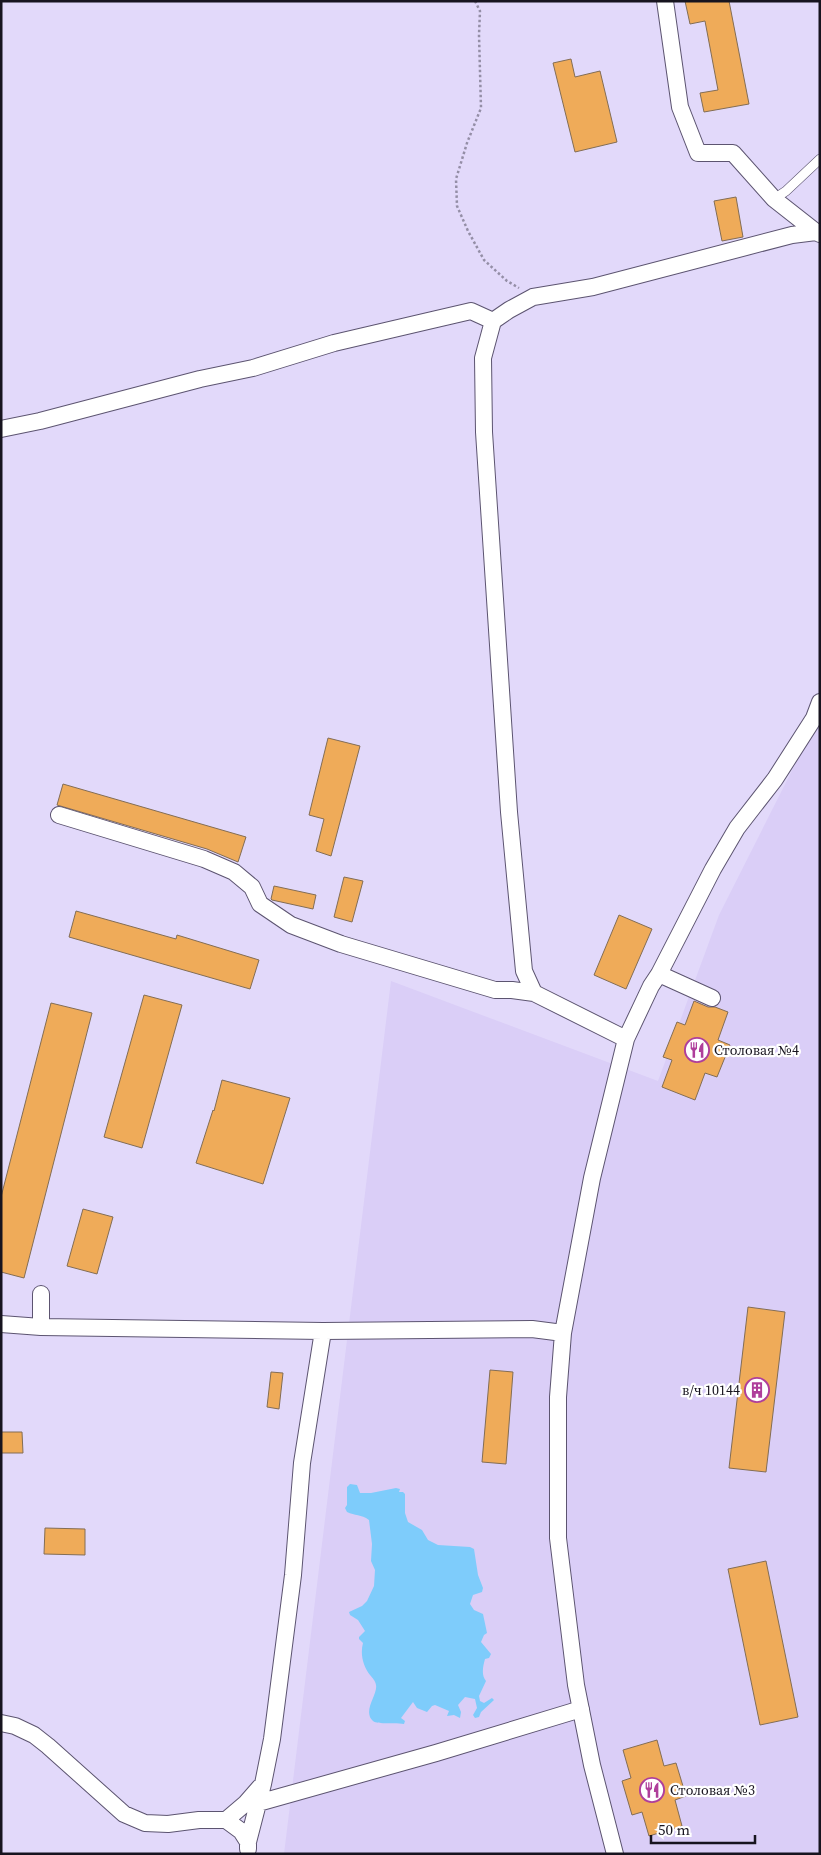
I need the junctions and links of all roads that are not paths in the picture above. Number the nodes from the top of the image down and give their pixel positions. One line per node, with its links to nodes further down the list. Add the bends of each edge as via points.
1 (665, 1): 3 (street, via 680,108 698,154 733,152)
2 (820, 159): 3 (lane)
3 (774, 199): 4 (street)
4 (818, 233): 5 (street, via 792,235 593,287 533,297)
5 (493, 321): 6 (street, via 471,311); 10 (street, via 483,358 487,496 509,812 524,970)
6 (1, 429)
7 (820, 702): 9 (street, via 814,718 775,779 737,828)
8 (59, 815): 10 (street, via 204,858 234,872 252,887 260,904 291,925 341,944 495,990)
9 (659, 974): 11 (street); 12 (street)
10 (534, 994): 12 (street)
11 (712, 998)
12 (626, 1039): 17 (street, via 592,1178)
13 (41, 1294): 15 (street)
14 (1, 1324): 15 (street)
15 (41, 1327): 16 (street)
16 (323, 1332): 17 (street, via 532,1329); 20 (street, via 302,1463 282,1668)
17 (563, 1333): 18 (street, via 558,1397 558,1538)
18 (581, 1709): 21 (street); 24 (street)
19 (1, 1723): 22 (street, via 34,1735 124,1814 144,1822 160,1823)
20 (263, 1784): 21 (street); 22 (street)
21 (258, 1804): 23 (street)
22 (226, 1820): 23 (street, via 241,1831)
23 (248, 1848)
24 (615, 1854)

